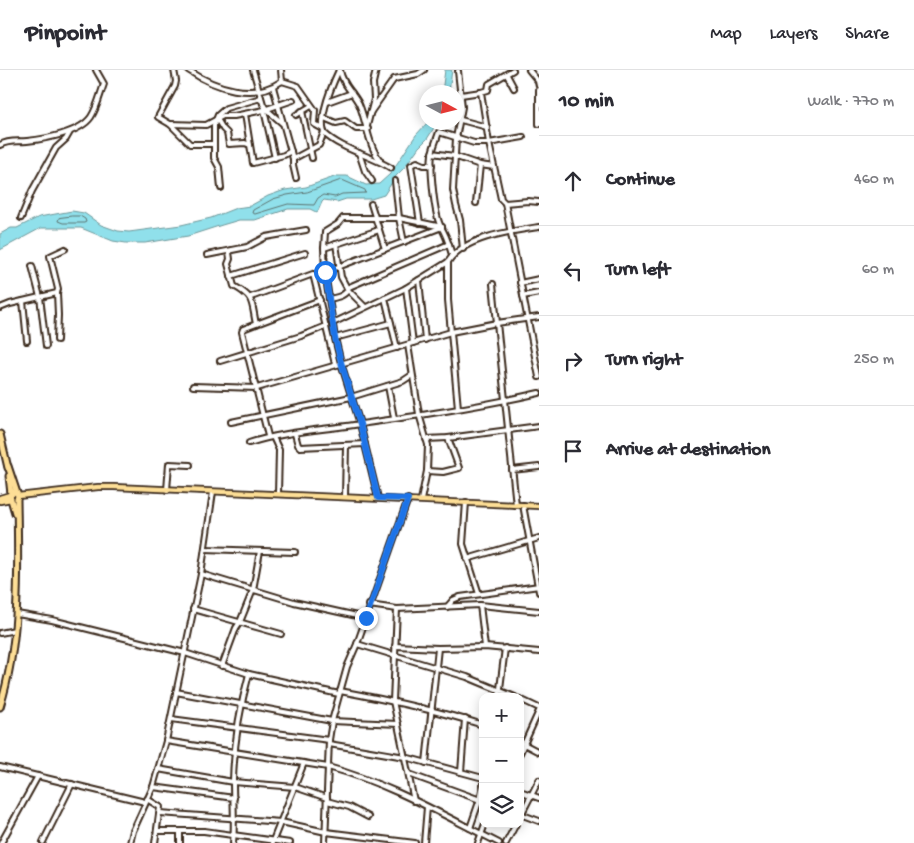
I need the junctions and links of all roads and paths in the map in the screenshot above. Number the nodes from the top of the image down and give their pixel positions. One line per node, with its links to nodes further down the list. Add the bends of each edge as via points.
1 (96, 70): 43 (street, via 104,84 92,116)
2 (174, 70): 37 (street, via 175,86 158,117)
3 (188, 70): 19 (street, via 217,86)
4 (253, 70): 19 (street)
5 (281, 70): 13 (street)
6 (339, 70): 21 (street); 25 (street)
7 (376, 70): 30 (street)
8 (424, 70): 30 (street, via 394,79)
9 (513, 70): 12 (street)
10 (529, 70): 14 (street)
11 (458, 71): 15 (street)
12 (506, 75): 17 (street); 20 (street)
13 (282, 81): 16 (street); 27 (street, via 298,86)
14 (538, 81): 18 (street)
15 (460, 85)
16 (273, 87): 19 (street); 26 (street)
17 (514, 88)
18 (539, 88): 36 (street)
19 (258, 92): 23 (street)
20 (482, 92): 22 (street); 39 (street)
21 (352, 93): 25 (street); 40 (street)
22 (464, 95)
23 (261, 98): 28 (street); 34 (street, via 226,108)
24 (293, 100): 26 (street)
25 (327, 102): 33 (street)
26 (278, 104): 28 (street); 38 (street)
27 (311, 106): 29 (street); 42 (street, via 315,110 314,124)
28 (265, 109): 31 (street); 38 (street); 55 (street)
29 (302, 112): 32 (street); 50 (street)
30 (370, 113): 40 (street)
31 (244, 114): 34 (street); 49 (street)
32 (296, 115)
33 (324, 118): 40 (street, via 336,123 345,121 356,129); 42 (street)
34 (217, 119): 37 (street, via 206,125); 47 (street); 49 (street, via 227,134 229,144)
35 (464, 121): 39 (street)
36 (539, 123)
37 (170, 124): 47 (street, via 190,144)
38 (283, 124): 51 (street)
39 (488, 127): 46 (street)
40 (367, 128): 58 (street, via 375,153)
41 (457, 130): 45 (street)
42 (323, 131): 50 (street, via 321,143); 52 (street, via 331,139)
43 (70, 132): 48 (street); 71 (street, via 56,148)
44 (523, 137): 46 (street)
45 (456, 138): 46 (street); 53 (street, via 439,132); 54 (street)
46 (489, 143): 61 (street)
47 (213, 144): 66 (street)
48 (0, 145)
49 (250, 145): 55 (street, via 253,163)
50 (310, 150): 56 (street); 57 (street)
51 (291, 151): 55 (street); 57 (street)
52 (359, 153): 58 (street); 64 (street)
53 (432, 153): 54 (street); 59 (street)
54 (454, 156): 60 (street); 85 (street, via 454,198)
55 (275, 158)
56 (312, 158)
57 (293, 159): 63 (street)
58 (383, 163): 62 (street)
59 (432, 165): 74 (street, via 417,162 411,165); 75 (street)
60 (480, 165): 61 (street); 69 (street)
61 (494, 167): 67 (street, via 501,199)
62 (391, 168)
63 (296, 178)
64 (372, 181)
65 (395, 181): 73 (street)
66 (221, 188)
67 (505, 202): 68 (street); 79 (street)
68 (539, 202)
69 (476, 203)
70 (370, 204): 72 (street)
71 (21, 218)
72 (374, 218): 73 (street); 78 (street); 83 (street, via 343,218 326,232)
73 (398, 218): 74 (street); 80 (street)
74 (420, 223): 75 (street)
75 (442, 227): 80 (street); 82 (street)
76 (539, 227): 79 (street)
77 (306, 230): 87 (street, via 266,238)
78 (379, 230): 81 (street); 86 (street)
79 (510, 231): 85 (street); 98 (street)
80 (404, 242): 86 (street)
81 (336, 244): 83 (street); 93 (street)
82 (449, 244): 90 (street); 101 (street)
83 (324, 248): 94 (street)
84 (65, 249): 102 (street, via 50,256)
85 (463, 249): 90 (street)
86 (385, 250): 93 (street)
87 (229, 252): 89 (street); 95 (street)
88 (305, 254): 95 (street)
89 (207, 255)
90 (452, 255): 91 (street)
91 (448, 262): 97 (street); 120 (street)
92 (32, 266): 105 (street)
93 (340, 266): 94 (street); 101 (street, via 341,277)
94 (325, 272): 108 (street)
95 (231, 276): 106 (street, via 234,286)
96 (539, 279): 98 (street)
97 (419, 280): 100 (street); 123 (street)
98 (520, 283): 104 (street)
99 (493, 284): 116 (street)
100 (406, 288): 107 (street); 125 (street)
101 (348, 290): 108 (street, via 344,295); 111 (street)
102 (57, 292): 105 (street); 122 (street)
103 (539, 293): 104 (street)
104 (523, 296): 114 (street)
105 (40, 297): 110 (street); 127 (street)
106 (251, 297): 109 (street, via 313,274); 118 (street)
107 (385, 298): 111 (street); 117 (street)
108 (329, 299): 115 (street)
109 (320, 300): 118 (street); 119 (street)
110 (23, 301): 112 (street); 124 (street)
111 (365, 307): 115 (street)
112 (0, 308)
113 (539, 317): 114 (street)
114 (528, 318): 116 (street); 134 (street)
115 (333, 322): 121 (street)
116 (496, 322): 120 (street); 140 (street)
117 (391, 323): 121 (street); 128 (street)
118 (256, 324): 129 (street, via 242,332)
119 (326, 326): 129 (street); 132 (street)
120 (452, 332): 123 (street); 141 (street)
121 (335, 338): 131 (street)
122 (57, 340)
123 (425, 340): 125 (street)
124 (27, 341)
125 (413, 343): 126 (street)
126 (408, 345): 128 (street); 133 (street)
127 (46, 346)
128 (397, 348): 131 (street)
129 (248, 353): 130 (street); 137 (street)
130 (220, 361)
131 (341, 362): 132 (street); 139 (street)
132 (335, 364): 137 (street)
133 (412, 375): 136 (street); 142 (street)
134 (539, 377)
135 (192, 386): 137 (street)
136 (388, 386): 139 (street); 144 (street)
137 (257, 388): 143 (street)
138 (539, 393): 140 (street)
139 (351, 397): 143 (street); 146 (street)
140 (505, 401): 141 (street); 148 (street)
141 (458, 408): 142 (street)
142 (419, 414): 144 (street); 153 (street)
143 (263, 415): 145 (street); 151 (street)
144 (394, 418): 146 (street)
145 (231, 422)
146 (360, 424): 150 (street); 155 (street)
147 (539, 426): 148 (street)
148 (508, 430): 152 (street); 159 (street)
149 (0, 434): 164 (highway)
150 (295, 434): 151 (street); 156 (street, via 300,447)
151 (271, 436): 154 (street); 163 (street, via 280,450)
152 (448, 438): 153 (street); 160 (street, via 459,468 445,472)
153 (426, 439): 160 (street)
154 (249, 443)
155 (365, 444): 156 (street); 166 (street)
156 (346, 445): 165 (street)
157 (190, 466): 161 (street, via 169,464)
158 (539, 467): 159 (street)
159 (512, 470): 171 (street)
160 (427, 471): 169 (street)
161 (168, 490): 162 (main road); 164 (main road, via 98,488)
162 (213, 492): 163 (main road); 176 (street)
163 (278, 494): 165 (main road)
164 (14, 497): 168 (main road); 191 (highway, via 19,565)
165 (345, 497): 166 (main road)
166 (378, 498): 167 (main road)
167 (408, 499): 169 (main road); 186 (street)
168 (0, 500)
169 (421, 500): 170 (main road)
170 (466, 502): 171 (main road); 179 (street, via 463,544)
171 (516, 505): 172 (main road)
172 (523, 505): 173 (main road); 175 (street)
173 (539, 506)
174 (539, 538): 175 (street)
175 (528, 541): 179 (street); 181 (street)
176 (205, 548): 177 (street); 180 (street)
177 (260, 551): 178 (street); 182 (street)
178 (295, 552)
179 (467, 559): 184 (street)
180 (201, 574): 182 (street); 188 (street)
181 (539, 586): 183 (street); 184 (street)
182 (253, 590): 192 (street); 193 (street)
183 (539, 592)
184 (479, 594): 187 (street, via 456,598)
185 (480, 604): 187 (street); 190 (street); 199 (street)
186 (369, 605): 189 (street); 192 (street)
187 (447, 607): 189 (street)
188 (193, 609): 193 (street); 203 (street)
189 (397, 609): 198 (street)
190 (539, 611)
191 (16, 614): 194 (highway); 203 (street)
192 (366, 618): 197 (street)
193 (240, 622): 196 (street); 205 (street)
194 (15, 630): 195 (street); 216 (highway)
195 (0, 633)
196 (281, 634)
197 (357, 644): 204 (street); 210 (street)
198 (395, 646): 200 (street); 204 (street)
199 (485, 647): 200 (street); 201 (street)
200 (438, 648): 206 (street)
201 (505, 648): 202 (street); 208 (street)
202 (539, 652)
203 (185, 653): 205 (street); 209 (street)
204 (395, 655): 206 (street); 213 (street)
205 (222, 666): 207 (street)
206 (436, 667): 208 (street); 217 (street)
207 (249, 674): 210 (street); 215 (street)
208 (500, 690): 211 (street); 212 (street)
209 (176, 692): 215 (street); 219 (street)
210 (339, 693): 213 (street); 221 (street)
211 (500, 693)
212 (506, 693)
213 (394, 701): 217 (street); 222 (street)
214 (524, 701): 218 (street)
215 (241, 705): 221 (street); 224 (street)
216 (0, 707)
217 (431, 710): 220 (street); 233 (street)
218 (539, 710): 225 (street)
219 (171, 719): 224 (street); 226 (street)
220 (465, 719): 223 (street); 237 (street)
221 (332, 721): 222 (street); 227 (street)
222 (398, 724): 231 (street)
223 (479, 724)
224 (237, 728): 227 (street); 230 (street)
225 (524, 740)
226 (166, 741): 230 (street); 236 (street)
227 (329, 742): 231 (street); 235 (street)
228 (524, 745): 229 (street)
229 (539, 752)
230 (235, 753): 232 (street); 242 (street)
231 (405, 757): 233 (street); 238 (street)
232 (304, 763): 235 (street); 245 (street)
233 (426, 763): 237 (street)
234 (0, 767): 239 (street)
235 (328, 767): 250 (street); 253 (street, via 358,775)
236 (158, 769): 242 (street); 244 (street)
237 (461, 772): 240 (street)
238 (409, 774): 251 (street); 253 (street)
239 (38, 776): 243 (street); 273 (street)
240 (479, 777)
241 (539, 780): 247 (street)
242 (234, 782): 245 (street); 248 (street)
243 (72, 784): 252 (street); 271 (street)
244 (153, 787): 248 (street); 252 (street)
245 (295, 787): 250 (street); 262 (street)
246 (524, 792): 247 (street)
247 (532, 795): 249 (street); 256 (street)
248 (234, 798): 260 (street)
249 (539, 798)
250 (327, 799): 259 (street); 268 (street)
251 (479, 799)
252 (146, 800): 257 (street, via 158,805); 274 (street)
253 (414, 800): 255 (street)
254 (479, 805): 263 (street)
255 (427, 808): 263 (street); 281 (street)
256 (524, 810)
257 (160, 813): 260 (street); 266 (street)
258 (524, 816): 261 (street)
259 (368, 817)
260 (234, 818): 262 (street); 270 (street)
261 (539, 821)
262 (281, 822): 268 (street); 272 (street)
263 (470, 828): 269 (street)
264 (483, 828): 269 (street)
265 (514, 828): 284 (street)
266 (157, 831): 267 (street); 275 (street)
267 (180, 831): 270 (street); 276 (street)
268 (326, 832): 279 (street); 280 (street)
269 (480, 834): 282 (street); 283 (street)
270 (234, 835): 272 (street); 277 (street)
271 (43, 842)
272 (273, 842): 278 (street)
273 (1, 843)
274 (130, 843)
275 (155, 843)
276 (180, 843)
277 (233, 843)
278 (290, 843)
279 (325, 843)
280 (415, 843)
281 (424, 843)
282 (478, 843)
283 (499, 843)
284 (506, 843)

